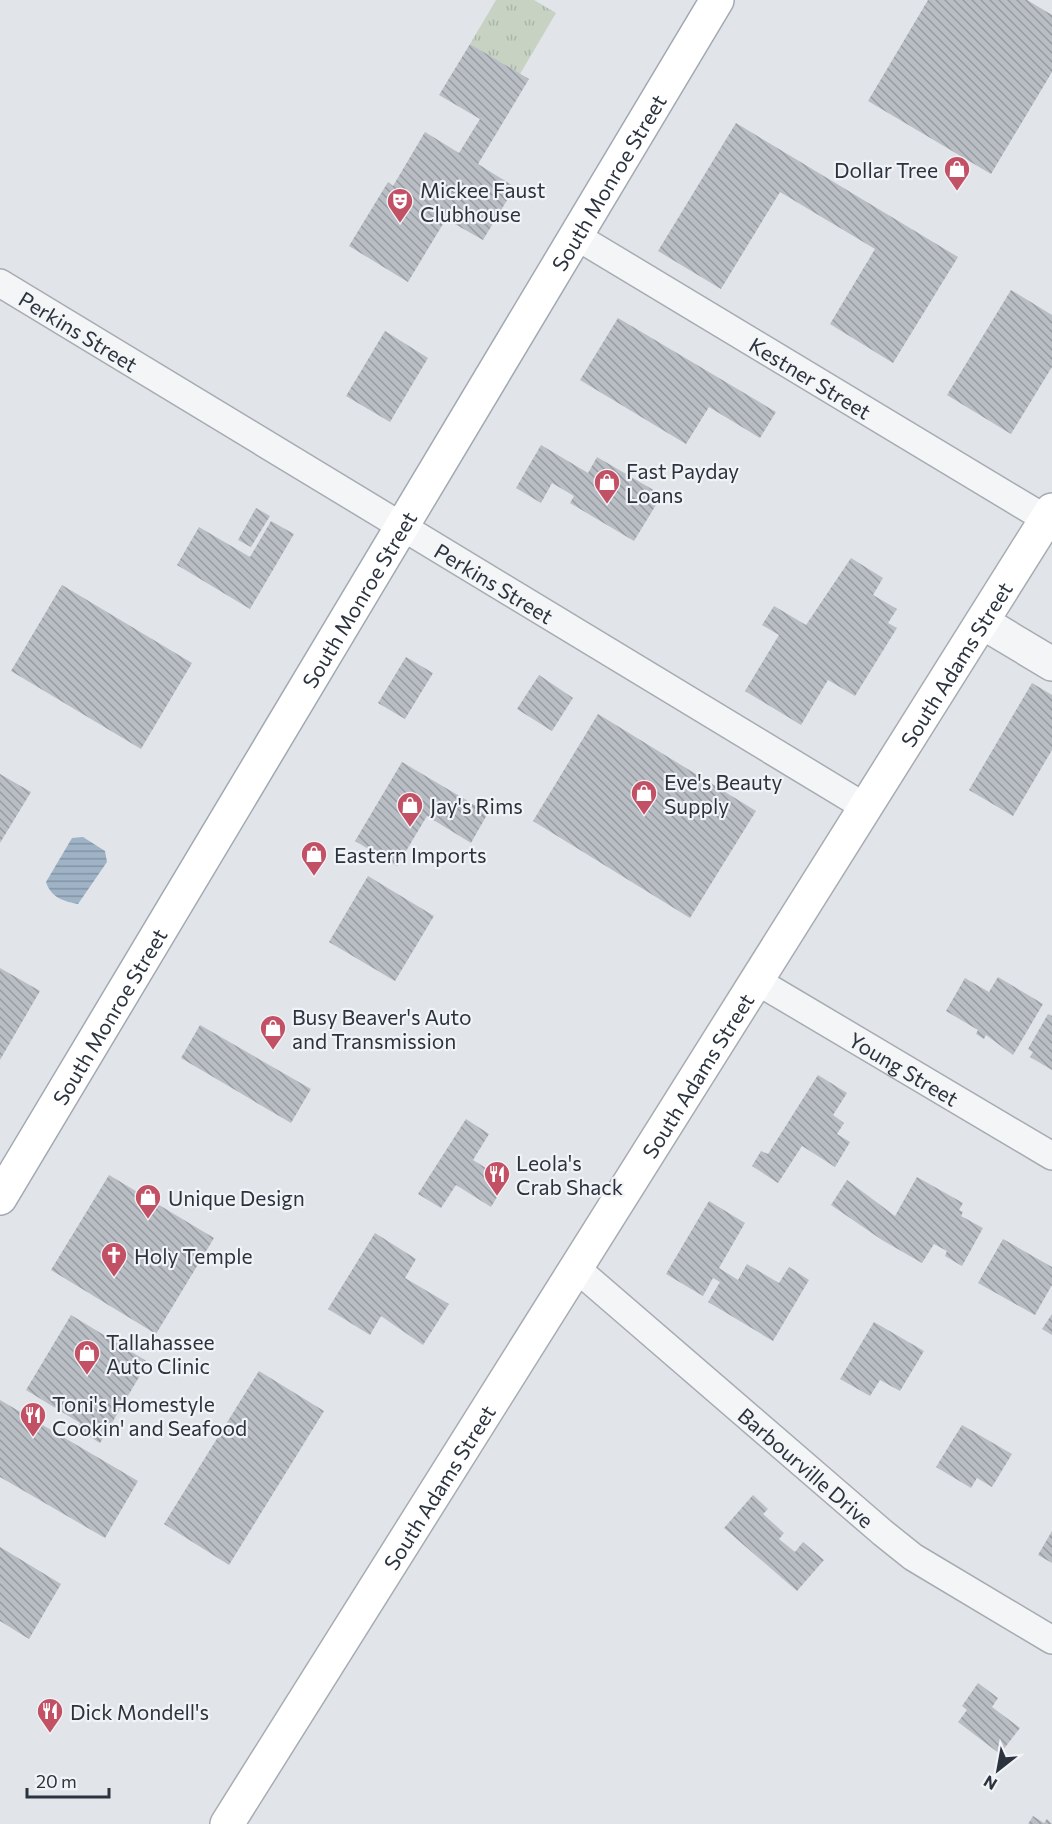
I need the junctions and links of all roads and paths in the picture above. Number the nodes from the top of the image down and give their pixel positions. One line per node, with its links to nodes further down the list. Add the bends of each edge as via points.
1 (717, 0): 2 (main road, South Monroe Street)
2 (576, 236): 4 (street, Kestner Street); 5 (main road, South Monroe Street)
3 (0, 283): 5 (street, Perkins Street)
4 (1049, 514): 6 (main road, South Adams Street)
5 (402, 525): 8 (street, Perkins Street); 11 (main road, South Monroe Street)
6 (982, 622): 7 (street); 8 (main road, South Adams Street)
7 (1052, 664)
8 (865, 807): 9 (main road, South Adams Street)
9 (756, 981): 10 (street, Young Street); 12 (main road, South Adams Street)
10 (1052, 1156)
11 (0, 1198)
12 (578, 1269): 13 (street, Barbourville Drive, via 883,1533 923,1563); 14 (main road, South Adams Street)
13 (1052, 1640)
14 (227, 1824)

